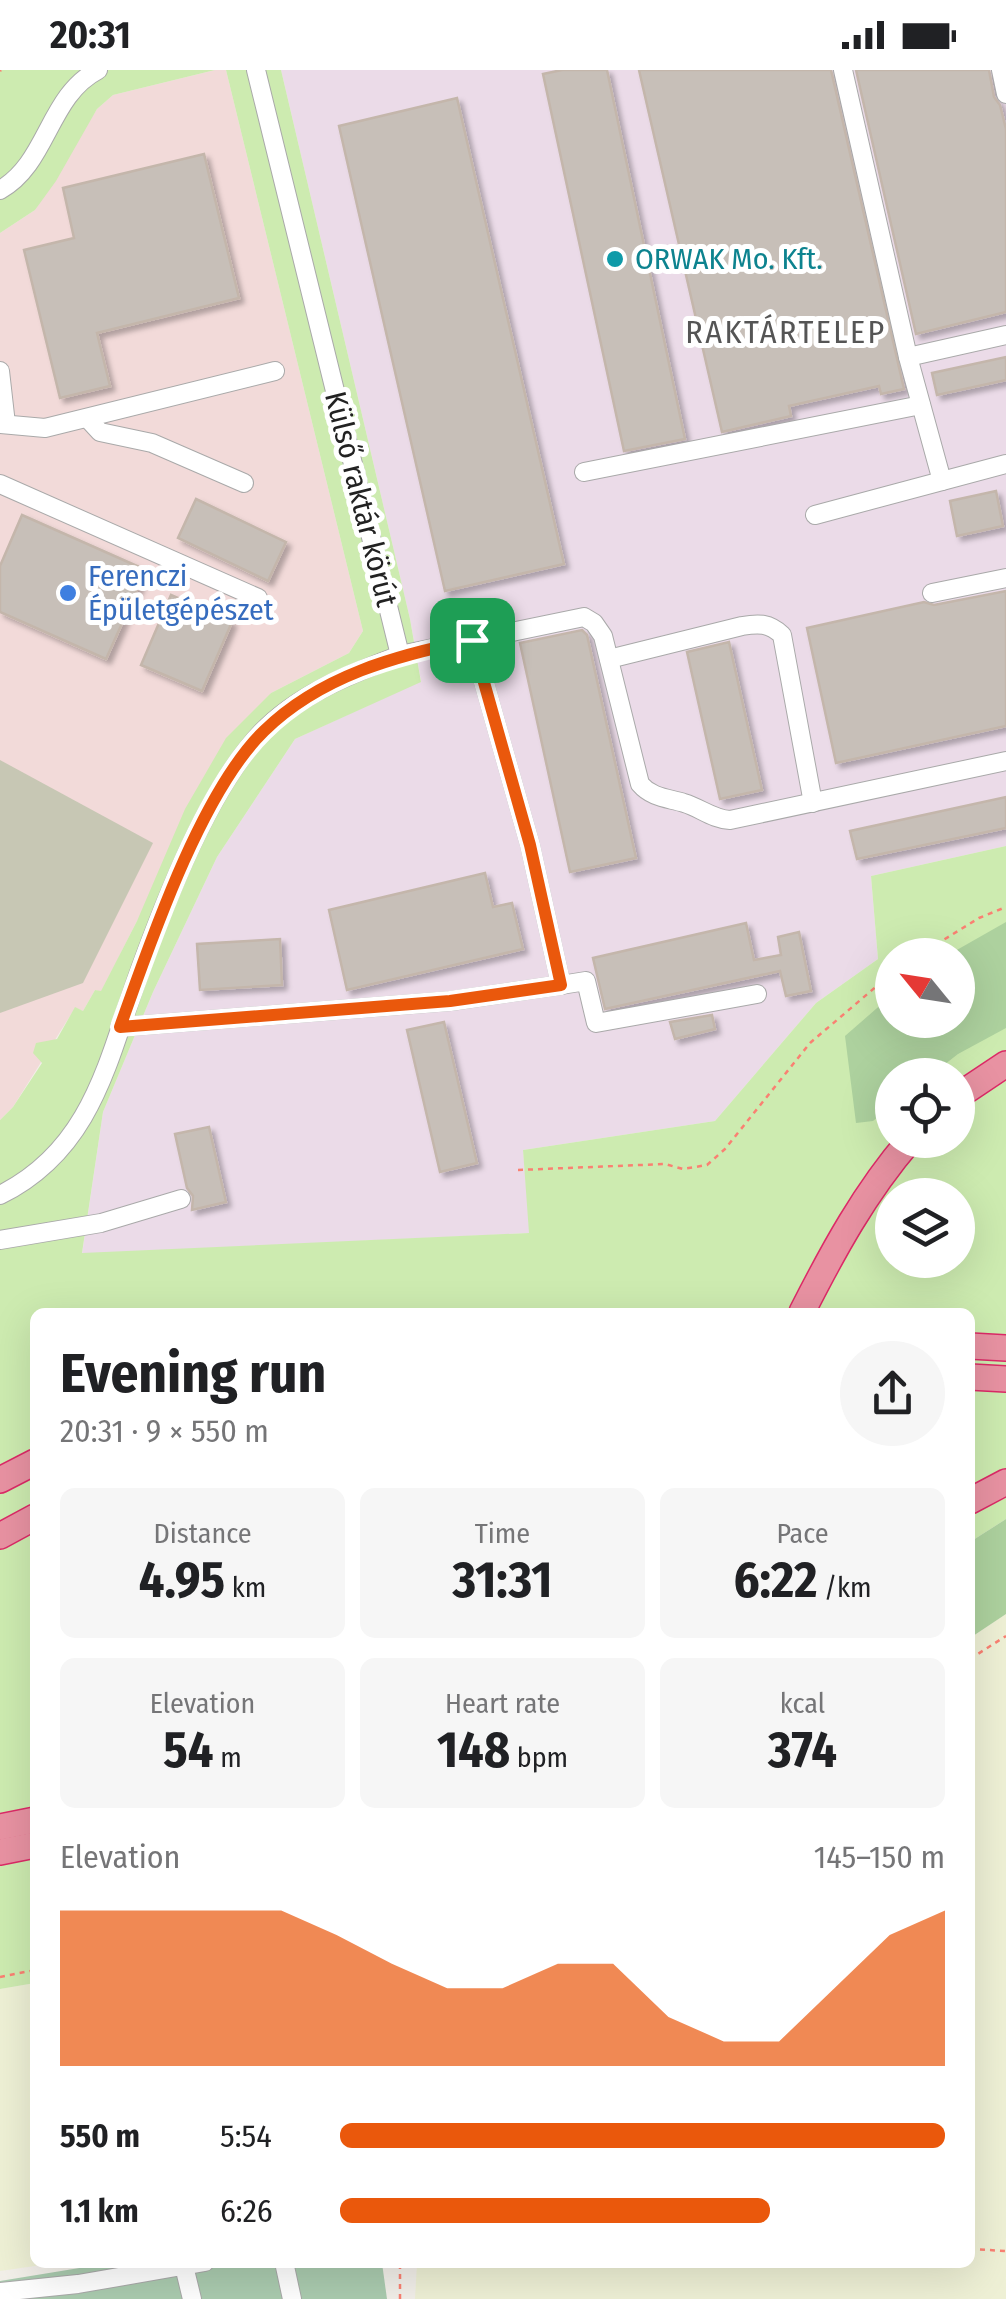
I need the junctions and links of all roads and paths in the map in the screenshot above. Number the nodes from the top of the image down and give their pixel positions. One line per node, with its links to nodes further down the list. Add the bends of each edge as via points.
1 (98, 70): 6 (street, via 64,98 35,154)
2 (256, 70): 24 (street, Külső raktár körút)
3 (842, 70): 8 (street)
4 (1001, 70): 5 (street)
5 (1006, 94)
6 (3, 192)
7 (1006, 334): 8 (street)
8 (908, 357): 11 (street)
9 (275, 370): 12 (street)
10 (0, 371): 13 (street)
11 (921, 406): 15 (street); 16 (street)
12 (88, 419): 13 (street, via 44,428); 17 (street, via 100,432 152,443)
13 (3, 424)
14 (1006, 464): 16 (street)
15 (584, 472)
16 (942, 480): 19 (street)
17 (244, 483)
18 (0, 486): 22 (street)
19 (815, 515)
20 (1006, 578): 21 (street)
21 (932, 593)
22 (258, 598)
23 (472, 640): 24 (street); 25 (street, via 584,617 603,636); 30 (street)
24 (400, 655): 33 (street, via 290,709 242,758 182,870)
25 (609, 659): 27 (street, via 640,784 648,793 717,820); 27 (street, via 742,626 773,626 782,636)
26 (1006, 762): 27 (street)
27 (813, 803)
28 (1006, 908): 29 (path)
29 (946, 938)
30 (561, 985): 32 (street, via 586,981 596,1023); 33 (street, via 450,1001)
31 (875, 988): 37 (path, via 810,1043 706,1165)
32 (757, 994)
33 (120, 1027): 38 (street, via 89,1112 52,1161)
34 (1006, 1064): 35 (highway)
35 (975, 1085)
36 (894, 1158): 41 (highway)
37 (518, 1170)
38 (0, 1194)
39 (181, 1200): 40 (street, via 101,1223)
40 (0, 1240)
41 (804, 1308)
42 (975, 1346): 43 (highway)
43 (1006, 1348)
44 (975, 1377): 45 (highway)
45 (1006, 1379)
46 (30, 1465): 47 (highway)
47 (0, 1480)
48 (1006, 1482): 49 (highway)
49 (975, 1498)
50 (30, 1520): 51 (highway)
51 (0, 1536)
52 (1006, 1636): 53 (path)
53 (975, 1656)
54 (30, 1821): 55 (highway)
55 (0, 1827)
56 (30, 1846): 57 (highway)
57 (0, 1852)
58 (30, 1971): 59 (path)
59 (0, 1977)
60 (975, 2250): 61 (path)
61 (1006, 2251)
62 (176, 2268): 67 (street)
63 (184, 2268): 68 (street)
64 (285, 2268): 69 (street)
65 (400, 2268): 70 (path)
66 (0, 2292): 67 (street)
67 (80, 2292)
68 (192, 2299)
69 (292, 2299)
70 (400, 2299)

